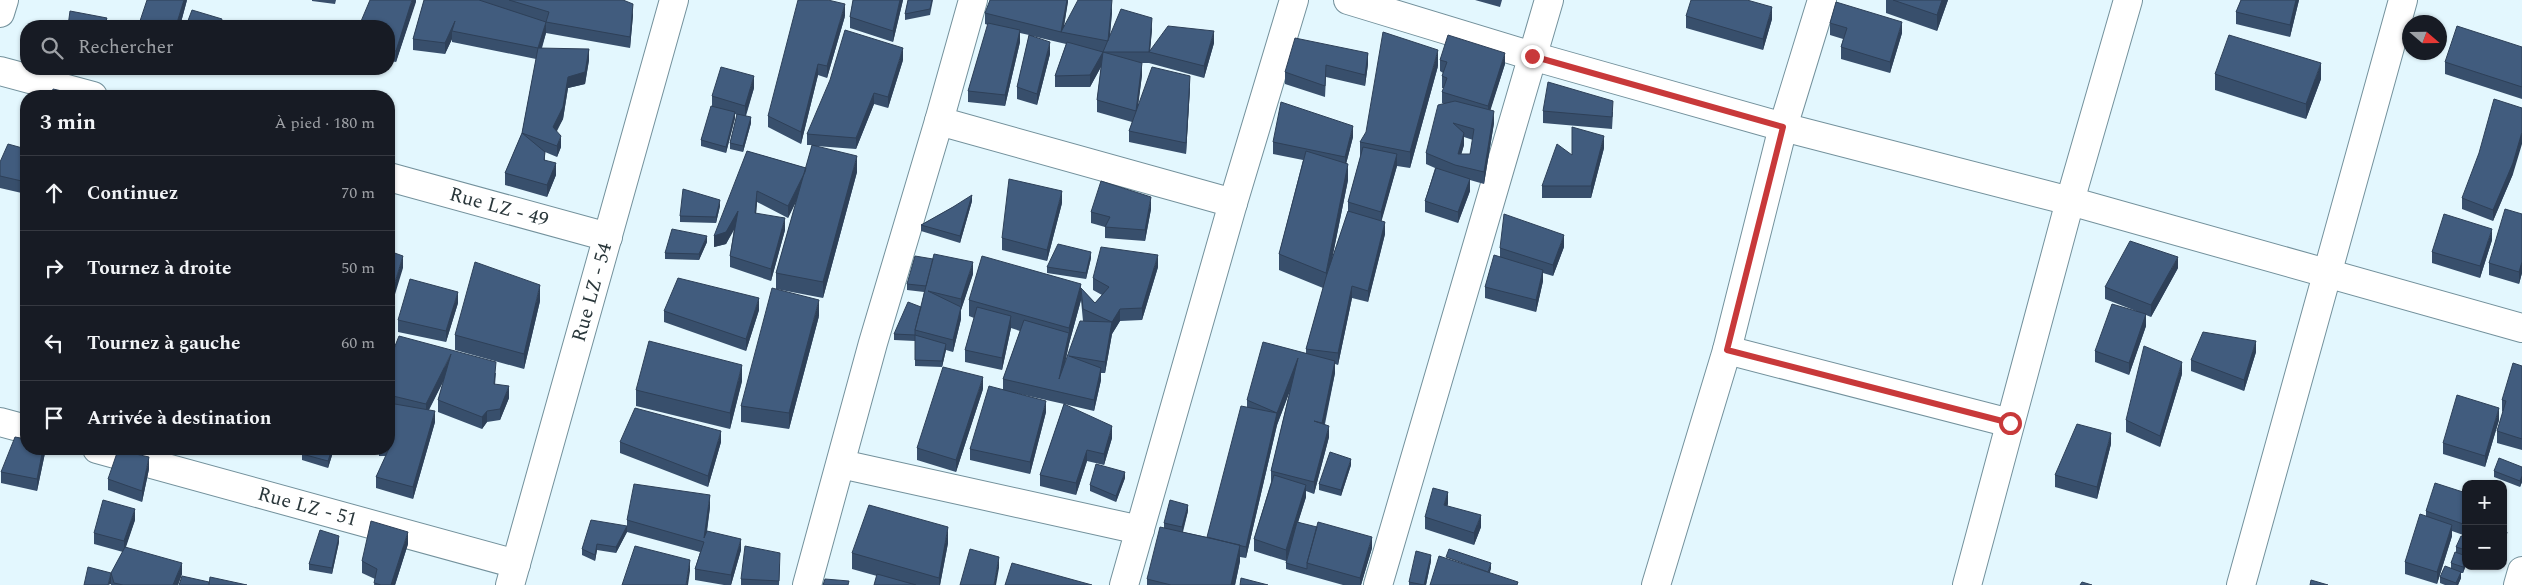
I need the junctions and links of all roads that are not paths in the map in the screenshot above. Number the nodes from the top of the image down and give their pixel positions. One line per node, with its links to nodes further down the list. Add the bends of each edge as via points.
1 (4, 0): 10 (street)
2 (674, 0): 19 (street, Rue LZ - 54)
3 (973, 0): 14 (street)
4 (1294, 0): 18 (street)
5 (1348, 0): 11 (street)
6 (1549, 0): 11 (street)
7 (1822, 0): 15 (street)
8 (2128, 0): 17 (street)
9 (2403, 0): 20 (street)
10 (0, 13)
11 (1532, 56): 15 (street); 33 (street)
12 (0, 71): 13 (street)
13 (71, 90)
14 (939, 121): 18 (street); 27 (street)
15 (1783, 127): 17 (street); 22 (street)
16 (395, 179): 19 (street, Rue LZ - 49)
17 (2070, 201): 20 (street); 24 (street)
18 (1233, 203): 28 (street)
19 (608, 237): 30 (street, Rue LZ - 54)
20 (2327, 273): 21 (street); 36 (street)
21 (2522, 328)
22 (1727, 350): 24 (street); 34 (street)
23 (0, 422): 25 (street)
24 (2010, 423): 35 (street)
25 (20, 427)
26 (117, 455): 30 (street, Rue LZ - 51)
27 (841, 464): 28 (street); 31 (street)
28 (1140, 530): 32 (street)
29 (2522, 571): 37 (street)
30 (513, 575)
31 (807, 585)
32 (1124, 585)
33 (1378, 585)
34 (1656, 585)
35 (1967, 585)
36 (2241, 585)
37 (2518, 585)

